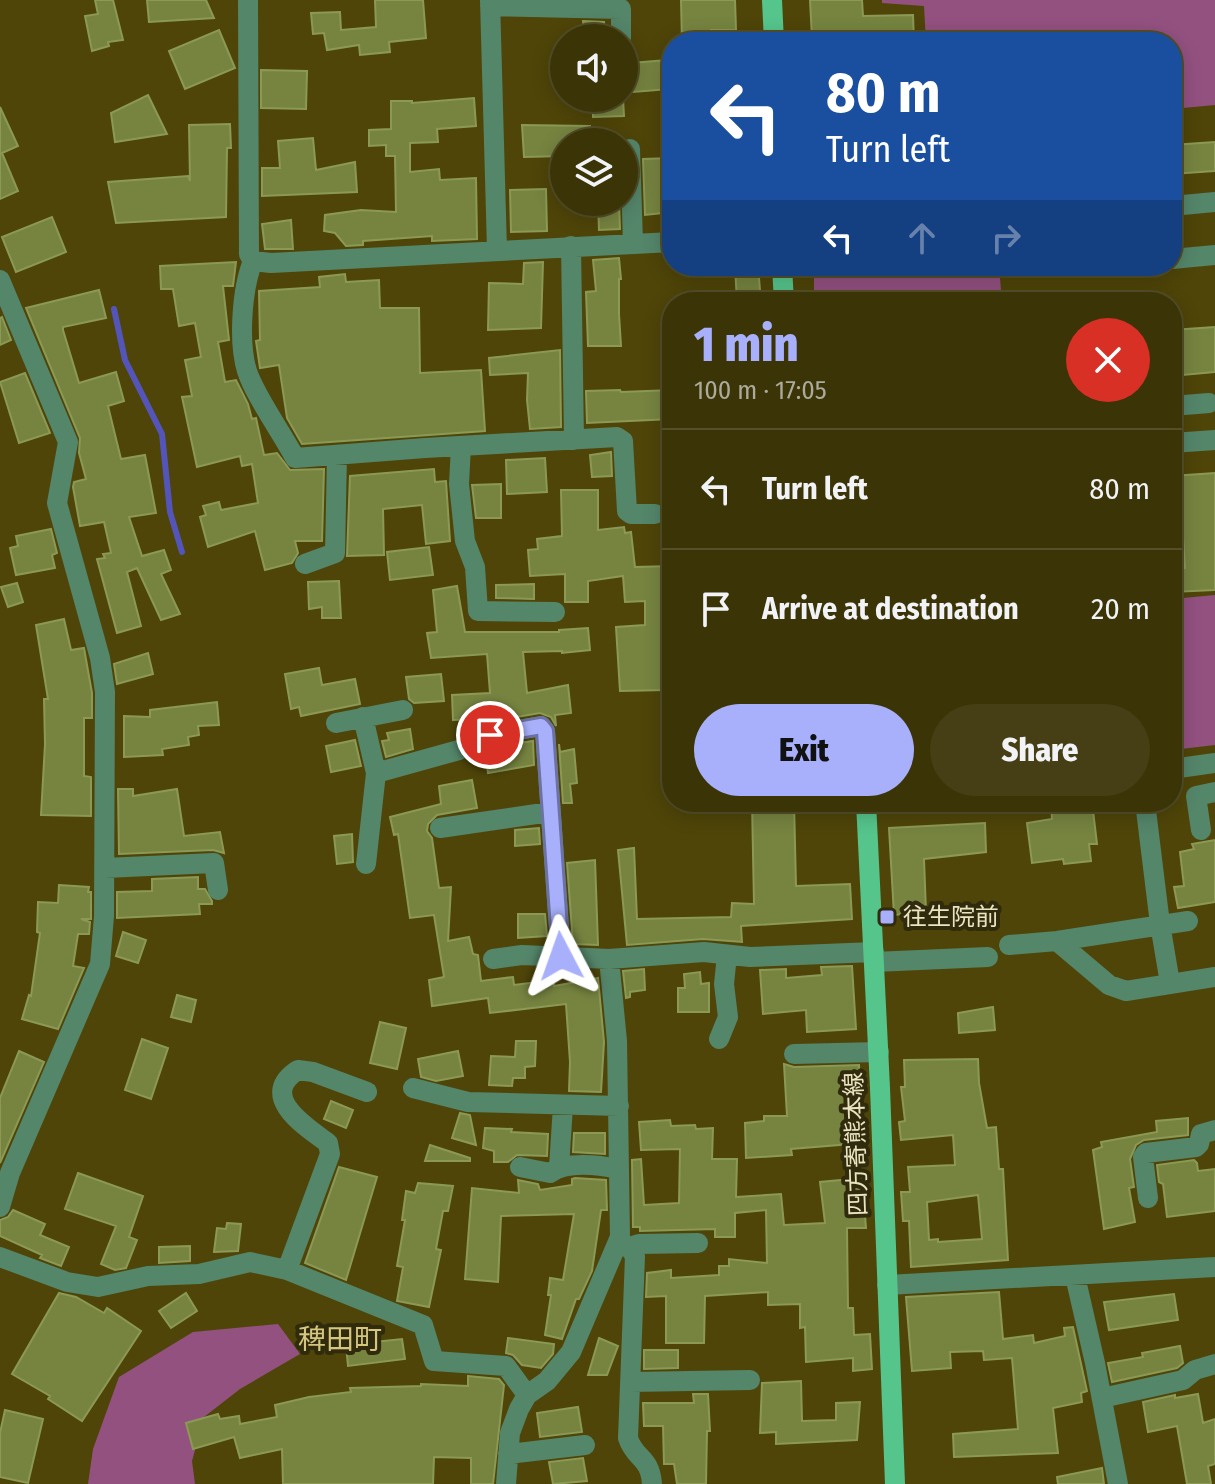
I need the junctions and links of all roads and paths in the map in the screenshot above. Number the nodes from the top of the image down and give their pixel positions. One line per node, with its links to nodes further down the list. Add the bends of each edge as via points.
1 (248, 0): 15 (street)
2 (772, 0): 5 (main road)
3 (490, 3): 4 (street, via 621,9); 12 (street)
4 (621, 24)
5 (774, 32)
6 (1215, 202): 7 (street)
7 (1182, 205)
8 (632, 216): 10 (street)
9 (662, 242): 10 (street)
10 (633, 243): 11 (street)
11 (571, 246): 12 (street); 19 (street)
12 (497, 250): 15 (street)
13 (1215, 255): 14 (street)
14 (1182, 258)
15 (253, 261): 23 (street, via 246,279 247,372 295,458)
16 (0, 280): 40 (street, via 68,442 57,503 105,692)
17 (1209, 403): 18 (street)
18 (1182, 405)
19 (574, 440): 22 (street); 24 (street, via 623,441 627,511)
20 (1215, 440): 21 (street)
21 (1182, 442)
22 (461, 446): 23 (street); 26 (street, via 459,484 478,611)
23 (337, 455): 25 (street, via 335,553)
24 (655, 514)
25 (305, 564)
26 (555, 612)
27 (403, 710): 28 (street)
28 (363, 717): 29 (street); 32 (street)
29 (336, 723)
30 (1215, 763): 31 (street)
31 (1182, 768)
32 (376, 773): 34 (street, via 459,750 490,735 541,726); 39 (street)
33 (1215, 792): 38 (street, via 1196,796)
34 (550, 812): 37 (street); 47 (street)
35 (867, 812): 48 (main road, 四方寄熊本線)
36 (1146, 812): 43 (street)
37 (440, 828)
38 (1201, 830)
39 (366, 864)
40 (105, 868): 41 (street, via 214,863); 66 (street, via 100,964)
41 (218, 890)
42 (1188, 921): 43 (street)
43 (1160, 924): 44 (street); 53 (street)
44 (1057, 941): 45 (street); 53 (street, via 1109,985 1126,991)
45 (1009, 945)
46 (727, 955): 48 (street); 51 (street); 54 (street, via 728,1017)
47 (561, 956): 50 (street); 51 (street)
48 (874, 957): 49 (street); 55 (main road, 四方寄熊本線)
49 (988, 957)
50 (493, 959)
51 (609, 959): 60 (street)
52 (1215, 977): 53 (street)
53 (1170, 983)
54 (719, 1039)
55 (879, 1052): 56 (street); 73 (main road, 四方寄熊本線)
56 (794, 1054)
57 (413, 1088): 59 (street, via 468,1102)
58 (367, 1092): 71 (street, via 298,1070 284,1083 290,1114 328,1143 330,1154)
59 (563, 1106): 60 (street); 63 (street)
60 (619, 1106): 64 (street)
61 (1215, 1130): 65 (street, via 1201,1134 1196,1147 1146,1153)
62 (520, 1167): 63 (street, via 550,1173)
63 (559, 1167): 64 (street)
64 (619, 1169): 68 (street)
65 (1148, 1198)
66 (0, 1207)
67 (698, 1243): 68 (street)
68 (624, 1246): 76 (street, via 635,1256); 77 (street, via 571,1352)
69 (0, 1257): 71 (street, via 67,1282 98,1287 250,1262)
70 (1215, 1267): 72 (street)
71 (287, 1270): 77 (street, via 423,1325 434,1361 506,1366)
72 (1075, 1276): 73 (street); 78 (street)
73 (887, 1285): 83 (main road, 四方寄熊本線)
74 (1215, 1364): 78 (street, via 1183,1380)
75 (750, 1380): 76 (street)
76 (630, 1382): 82 (street, via 628,1438 648,1463)
77 (527, 1395): 80 (street, via 510,1433)
78 (1102, 1398): 84 (street)
79 (585, 1445): 80 (street)
80 (508, 1454): 81 (street)
81 (506, 1484)
82 (652, 1484)
83 (895, 1484)
84 (1118, 1484)

